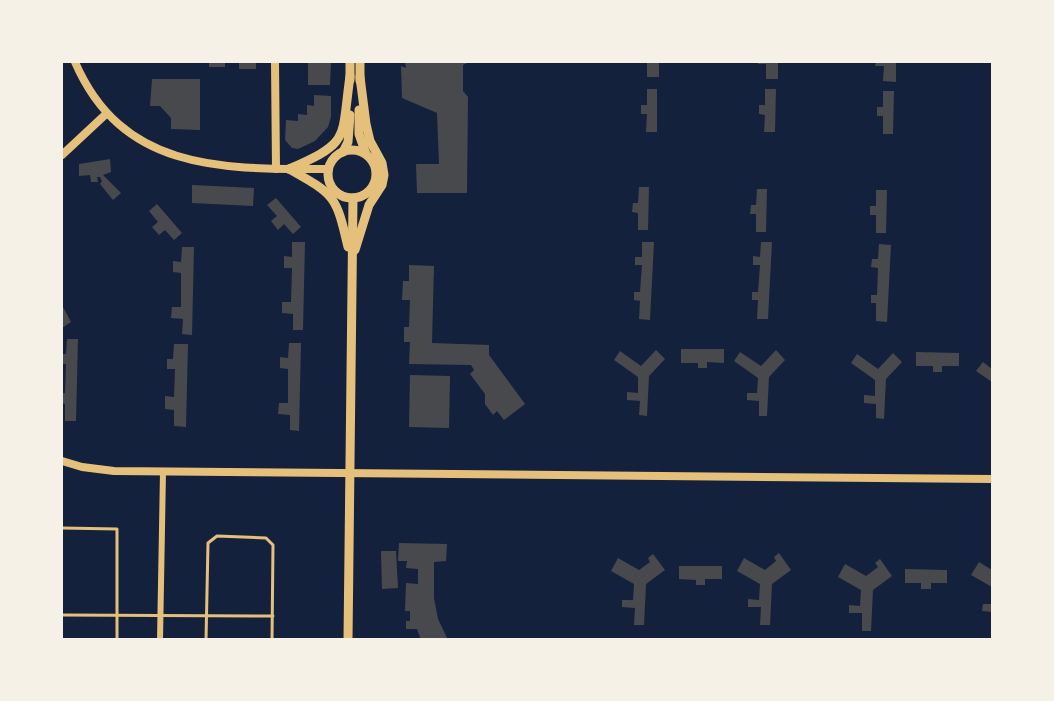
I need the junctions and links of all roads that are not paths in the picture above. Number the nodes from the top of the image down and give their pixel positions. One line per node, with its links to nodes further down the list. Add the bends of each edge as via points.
1 (75, 62): 6 (street)
2 (275, 62): 10 (street)
3 (350, 62): 5 (main road)
4 (360, 62): 5 (main road)
5 (355, 77): 7 (main road, via 348,142); 8 (main road, via 359,134); 11 (main road, via 337,144); 14 (main road, via 370,141 384,175 369,205)
6 (106, 114): 9 (street); 10 (street, via 129,132 179,158 204,165)
7 (343, 152): 8 (main road); 12 (main road)
8 (366, 154): 13 (main road, via 375,167 375,183 364,195)
9 (62, 155)
10 (276, 169): 11 (street)
11 (289, 169): 12 (street); 14 (main road, via 335,199)
12 (329, 169): 13 (main road, via 335,191)
13 (353, 198): 14 (main road)
14 (352, 261): 17 (main road)
15 (62, 460): 16 (street, via 114,471)
16 (163, 472): 17 (street); 21 (street)
17 (348, 472): 18 (street); 29 (main road)
18 (993, 479)
19 (62, 528): 24 (lane, via 117,529)
20 (62, 615): 24 (lane)
21 (161, 616): 22 (lane); 24 (lane); 26 (street)
22 (206, 616): 23 (lane); 23 (lane, via 208,543 217,536 266,538 273,544); 27 (lane)
23 (273, 616): 28 (lane)
24 (117, 617): 25 (lane)
25 (117, 639)
26 (160, 639)
27 (206, 639)
28 (272, 639)
29 (348, 639)

